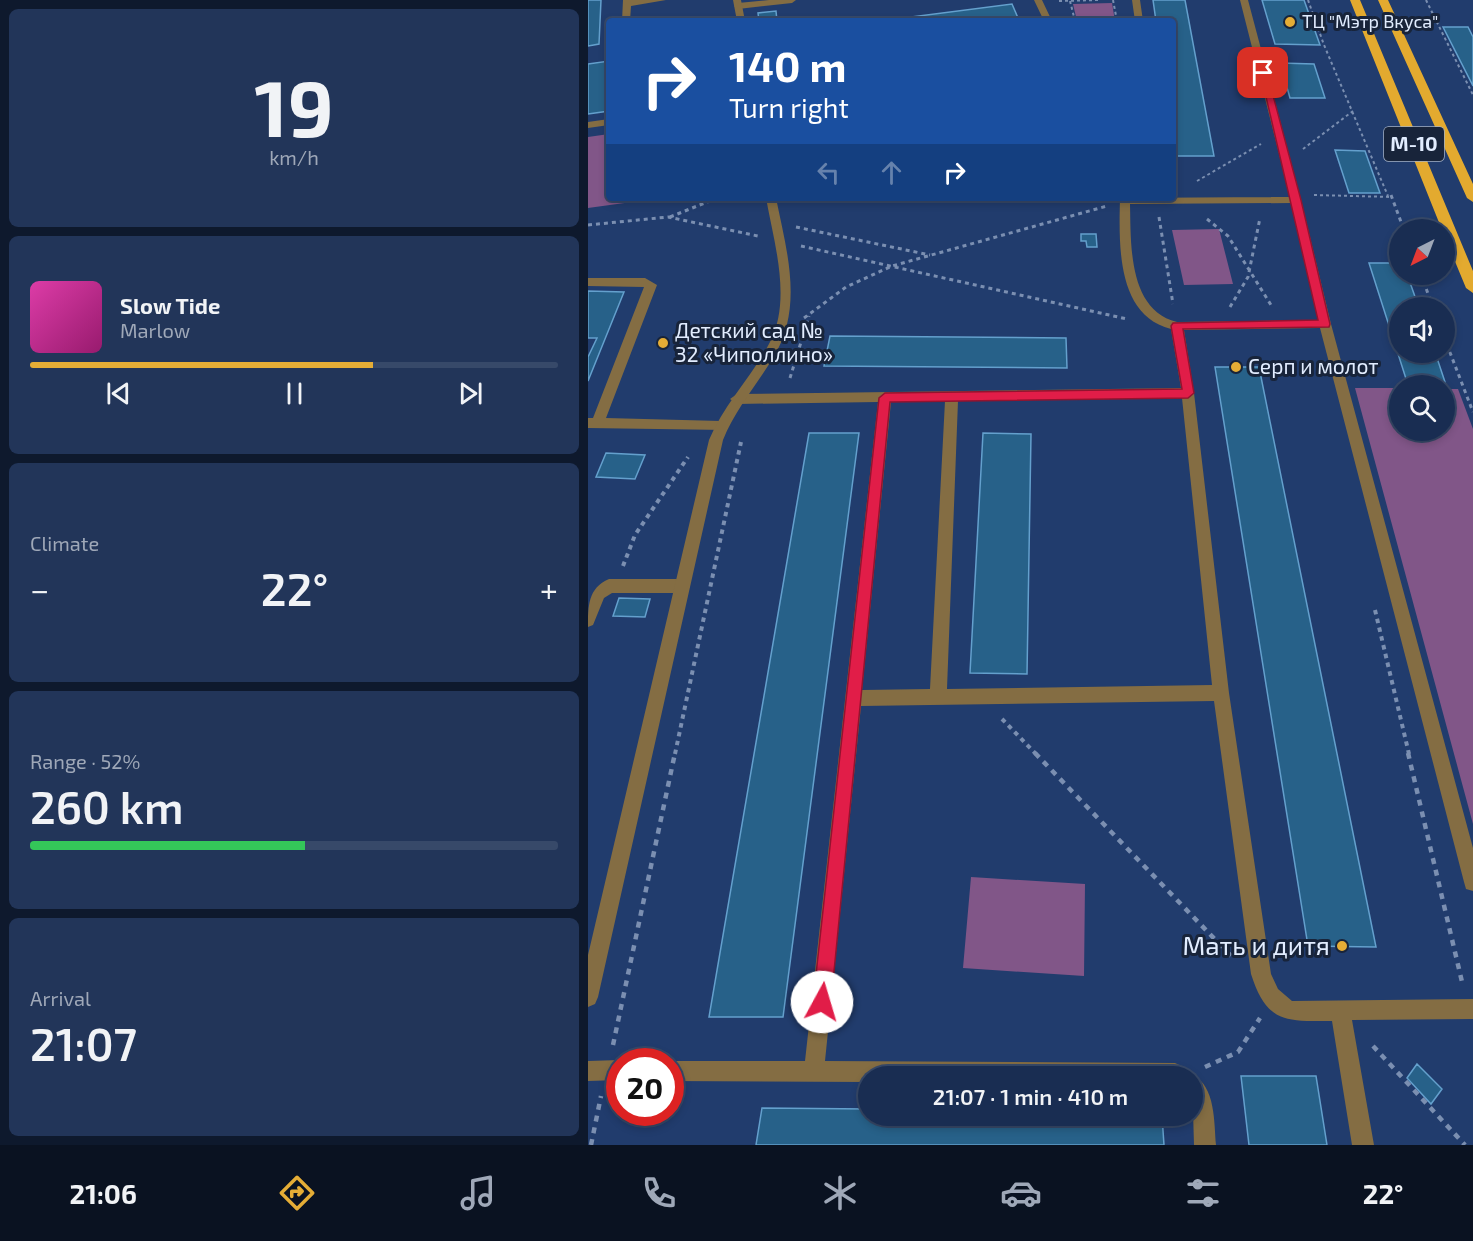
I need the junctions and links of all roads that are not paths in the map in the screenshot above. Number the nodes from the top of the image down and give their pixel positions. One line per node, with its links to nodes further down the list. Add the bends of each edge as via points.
1 (662, 0): 8 (street)
2 (792, 0): 9 (street)
3 (1038, 0): 12 (street)
4 (1136, 0): 13 (street)
5 (1244, 0): 16 (street)
6 (1354, 0): 22 (highway, М-10)
7 (1383, 0): 17 (highway, М-10)
8 (627, 2): 10 (street)
9 (738, 3): 11 (street)
10 (626, 18)
11 (740, 18)
12 (1047, 18)
13 (1139, 18)
14 (606, 122): 15 (street)
15 (588, 125)
16 (1295, 198): 18 (street); 23 (street)
17 (1473, 198)
18 (1176, 200)
19 (772, 201): 28 (street, via 786,304 781,332)
20 (1125, 201): 24 (street, via 1127,261 1139,300 1155,318)
21 (588, 282): 29 (street, via 645,282 651,287)
22 (1473, 288)
23 (1325, 324): 24 (street); 36 (street)
24 (1177, 326): 25 (street)
25 (1188, 393): 26 (street); 33 (street)
26 (952, 397): 27 (street); 34 (street)
27 (885, 398): 28 (street); 35 (street)
28 (744, 399): 30 (street)
29 (592, 424): 30 (street)
30 (715, 426): 31 (street)
31 (682, 586): 32 (street, via 605,588 598,594); 37 (street)
32 (588, 620)
33 (1221, 693): 34 (street); 38 (street, via 1261,974 1272,998 1290,1011)
34 (938, 697): 35 (street)
35 (853, 698): 41 (street)
36 (1473, 882)
37 (588, 997)
38 (1340, 1010): 39 (street); 45 (street)
39 (1473, 1010)
40 (684, 1071): 41 (street)
41 (814, 1072): 42 (street)
42 (858, 1072)
43 (1203, 1118): 44 (street)
44 (1205, 1145)
45 (1364, 1145)

